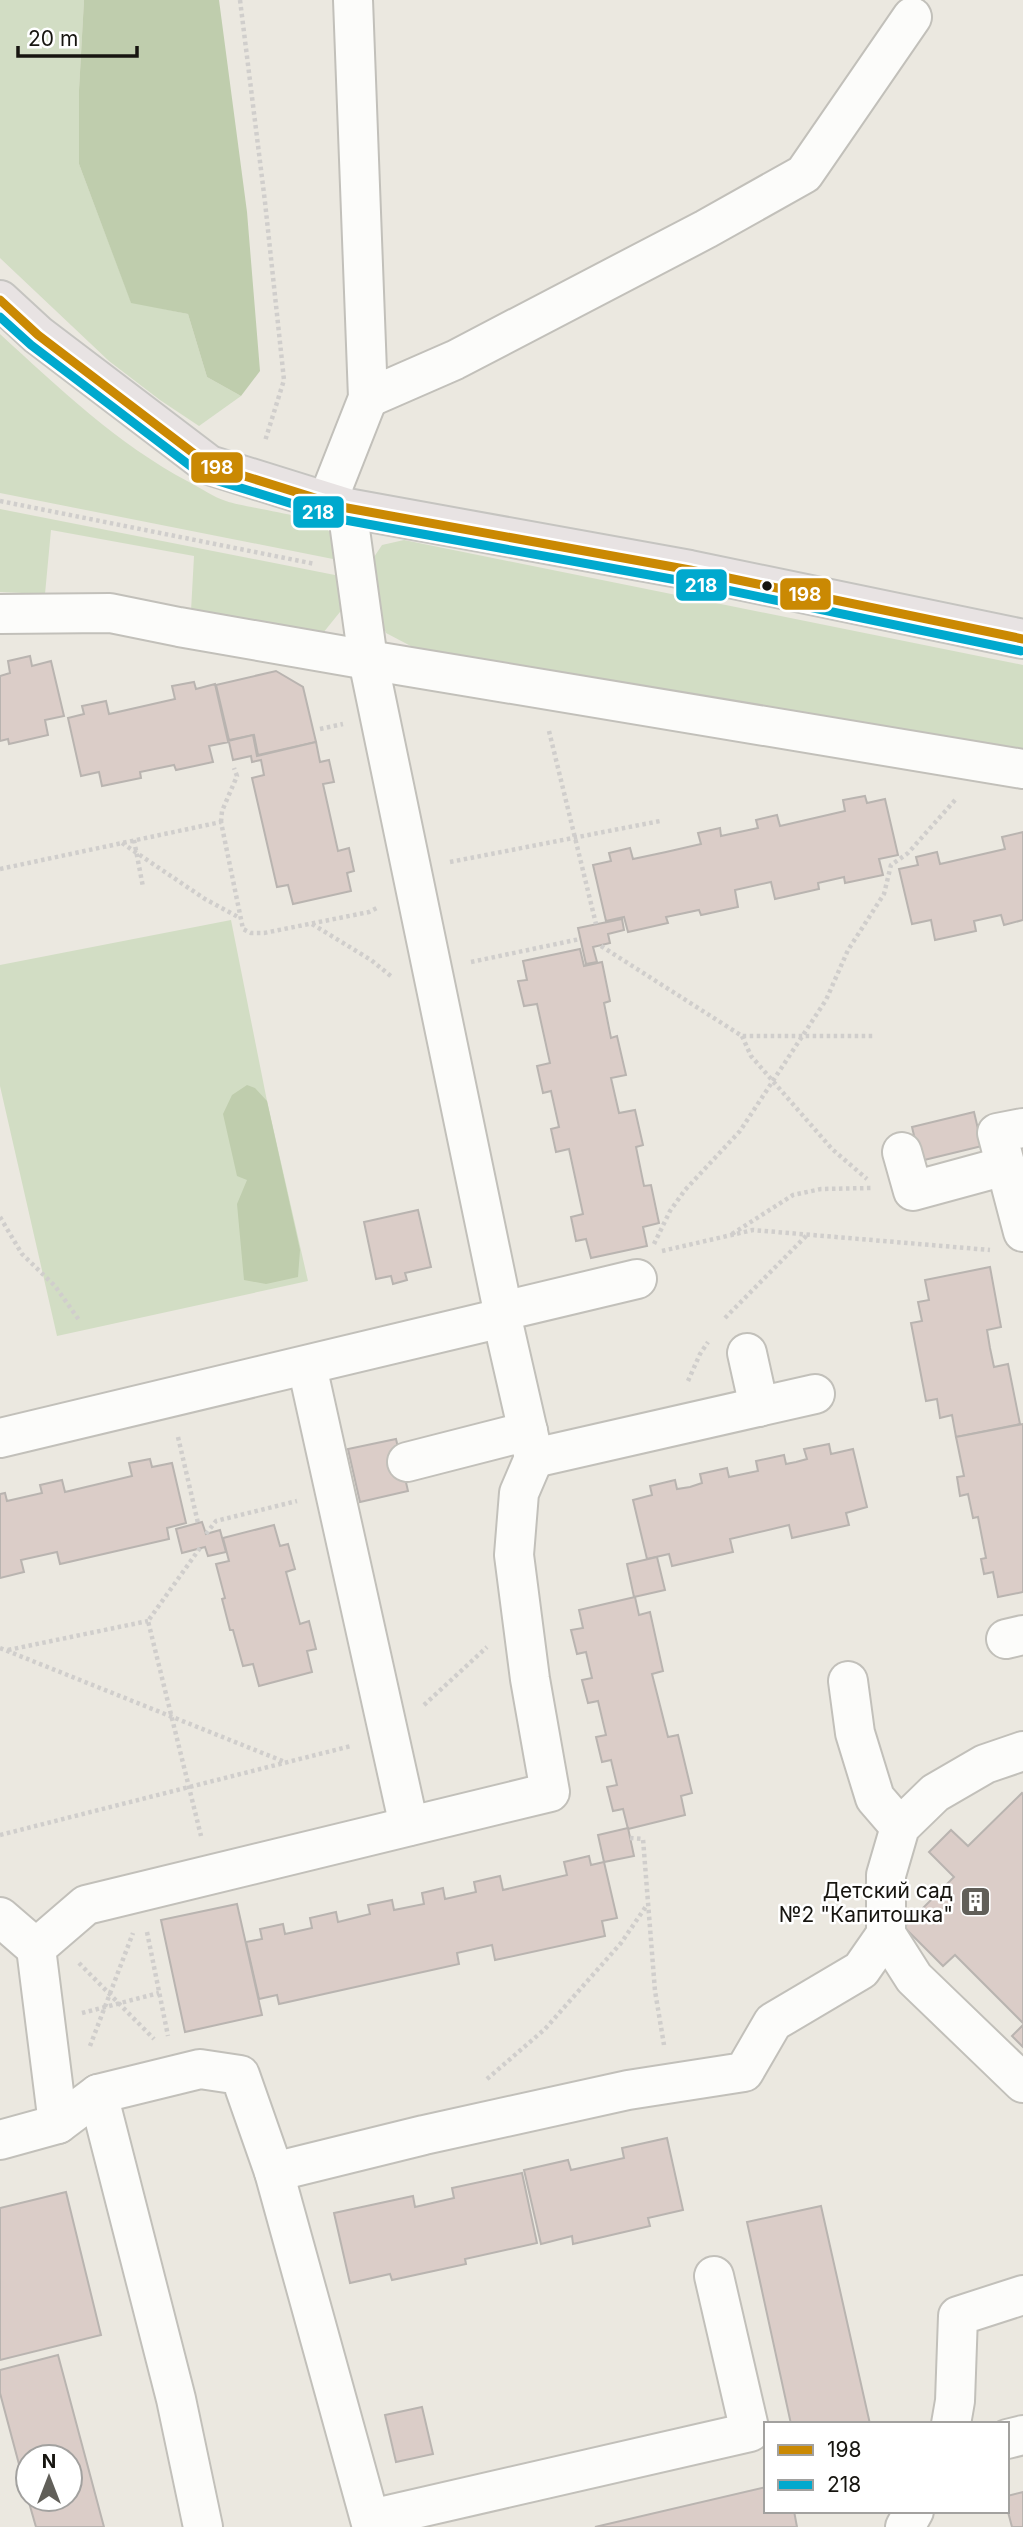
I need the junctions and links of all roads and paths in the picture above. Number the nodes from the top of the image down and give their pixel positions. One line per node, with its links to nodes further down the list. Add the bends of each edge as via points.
1 (240, 0): 6 (path, via 284,380)
2 (353, 0): 5 (lane)
3 (912, 17): 5 (lane, via 804,174 455,360)
4 (0, 300): 6 (main road, via 38,335 209,465)
5 (368, 398): 8 (lane)
6 (253, 478): 8 (main road)
7 (0, 501): 9 (path)
8 (337, 505): 9 (lane); 11 (main road, via 690,570)
9 (356, 573): 12 (lane)
10 (0, 614): 12 (lane, via 110,613)
11 (1023, 639)
12 (368, 660): 13 (lane); 24 (lane)
13 (538, 688): 15 (lane); 19 (path)
14 (234, 768): 18 (path, via 237,776)
15 (1023, 769)
16 (961, 793): 34 (path, via 908,853 891,865 884,894)
17 (660, 821): 19 (path)
18 (221, 822): 20 (path); 26 (path)
19 (576, 837): 24 (path); 28 (path)
20 (134, 840): 21 (path); 22 (path)
21 (122, 843): 22 (path); 23 (path)
22 (137, 855): 25 (path); 26 (path)
23 (0, 869)
24 (414, 879): 27 (path, via 369,912); 31 (lane)
25 (144, 887)
26 (240, 919): 27 (path, via 243,929 251,933)
27 (311, 923): 32 (path, via 372,960)
28 (596, 924)
29 (580, 939): 31 (path)
30 (601, 946): 33 (path)
31 (433, 971): 32 (lane)
32 (441, 1012): 44 (lane)
33 (742, 1036): 34 (path); 36 (path, via 751,1056)
34 (802, 1036): 35 (path); 36 (path)
35 (875, 1036)
36 (774, 1080): 41 (path, via 740,1131 685,1190 649,1254); 41 (path, via 832,1149 877,1188 821,1189 793,1195)
37 (1023, 1128): 39 (lane, via 997,1133)
38 (902, 1152): 39 (lane, via 913,1191)
39 (1005, 1166): 42 (lane)
40 (0, 1217): 45 (path, via 22,1254 55,1286)
41 (729, 1236): 42 (path, via 753,1230)
42 (1010, 1241)
43 (637, 1279): 44 (lane)
44 (503, 1315): 47 (lane); 52 (lane)
45 (79, 1320)
46 (747, 1353): 50 (lane)
47 (307, 1366): 49 (lane); 54 (lane)
48 (814, 1394): 50 (lane)
49 (169, 1398): 51 (lane); 55 (path)
50 (759, 1407): 52 (lane)
51 (0, 1438)
52 (531, 1444): 53 (lane); 58 (lane, via 519,1493 514,1555)
53 (407, 1462)
54 (335, 1492): 56 (path, via 216,1521); 64 (lane)
55 (198, 1523)
56 (206, 1534)
57 (200, 1548): 59 (path)
58 (521, 1616): 64 (path); 68 (lane, via 550,1792)
59 (148, 1621): 61 (path); 63 (path)
60 (0, 1648): 61 (path)
61 (7, 1650): 63 (path)
62 (848, 1681): 69 (lane, via 855,1733 875,1798)
63 (171, 1715): 66 (path); 67 (path)
64 (389, 1737): 66 (path); 68 (lane)
65 (1023, 1751): 69 (lane, via 985,1764 936,1793)
66 (286, 1763): 67 (path)
67 (189, 1787): 70 (path); 72 (path)
68 (409, 1826): 72 (lane)
69 (900, 1827): 76 (lane, via 886,1875)
70 (0, 1835)
71 (630, 1839): 74 (path, via 643,1839)
72 (211, 1874): 73 (lane)
73 (140, 1901): 77 (lane, via 86,1905); 78 (path); 79 (path)
74 (647, 1905): 83 (path); 86 (path, via 621,1943 545,2029)
75 (0, 1917): 77 (lane)
76 (886, 1934): 87 (lane, via 914,1978); 91 (lane, via 860,1969 773,2022 744,2072 628,2090)
77 (44, 1941): 78 (path); 82 (lane)
78 (109, 1993): 80 (path); 81 (path)
79 (159, 1993): 80 (path); 85 (path)
80 (119, 2003): 81 (path); 85 (path)
81 (106, 2007): 82 (path); 84 (path)
82 (46, 2021): 89 (lane)
83 (665, 2049)
84 (87, 2054)
85 (175, 2067): 88 (lane); 91 (lane, via 240,2075)
86 (484, 2082)
87 (1023, 2083)
88 (98, 2094): 89 (lane); 96 (lane, via 176,2399)
89 (58, 2124): 90 (lane)
90 (0, 2140)
91 (274, 2172): 95 (lane)
92 (713, 2276): 95 (lane, via 750,2432)
93 (1023, 2295): 94 (lane, via 958,2316)
94 (951, 2422)
95 (371, 2523)
96 (203, 2527)

